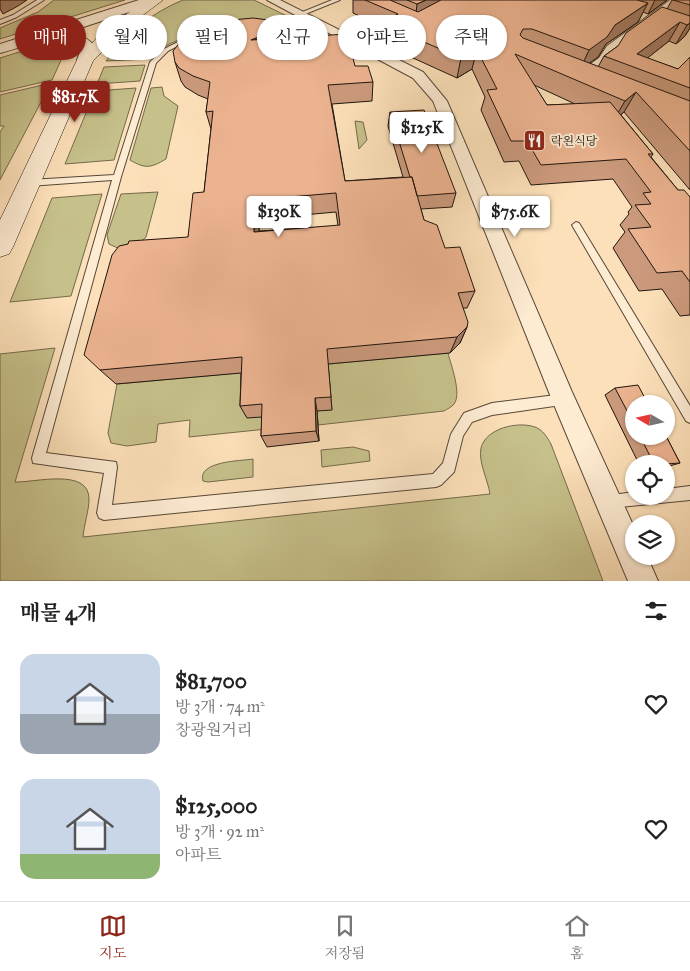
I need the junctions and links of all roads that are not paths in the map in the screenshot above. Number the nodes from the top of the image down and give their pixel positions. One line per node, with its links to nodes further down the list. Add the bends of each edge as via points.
1 (41, 0): 10 (lane)
2 (152, 0): 9 (street)
3 (156, 0): 18 (main road, via 121,22)
4 (272, 0): 7 (street)
5 (337, 0): 7 (lane)
6 (677, 0): 8 (street)
7 (301, 15)
8 (645, 19): 11 (street); 20 (street, via 603,61 576,76)
9 (86, 21)
10 (0, 22)
11 (666, 26)
12 (328, 29): 25 (street, via 418,76 440,100)
13 (15, 44): 16 (street)
14 (86, 44): 17 (street, via 89,48)
15 (177, 45): 21 (lane, via 153,62)
16 (0, 48)
17 (86, 57)
18 (86, 59)
19 (85, 60): 22 (main road)
20 (598, 85)
21 (117, 178): 22 (lane); 25 (lane, via 38,458 111,467 104,513 436,480 449,467 457,434 468,417 492,409)
22 (29, 183): 24 (main road)
23 (576, 225): 26 (lane)
24 (0, 247)
25 (564, 400): 30 (street)
26 (690, 417)
27 (690, 493): 28 (lane)
28 (675, 495)
29 (625, 500): 30 (lane)
30 (608, 502): 31 (street)
31 (643, 581)

